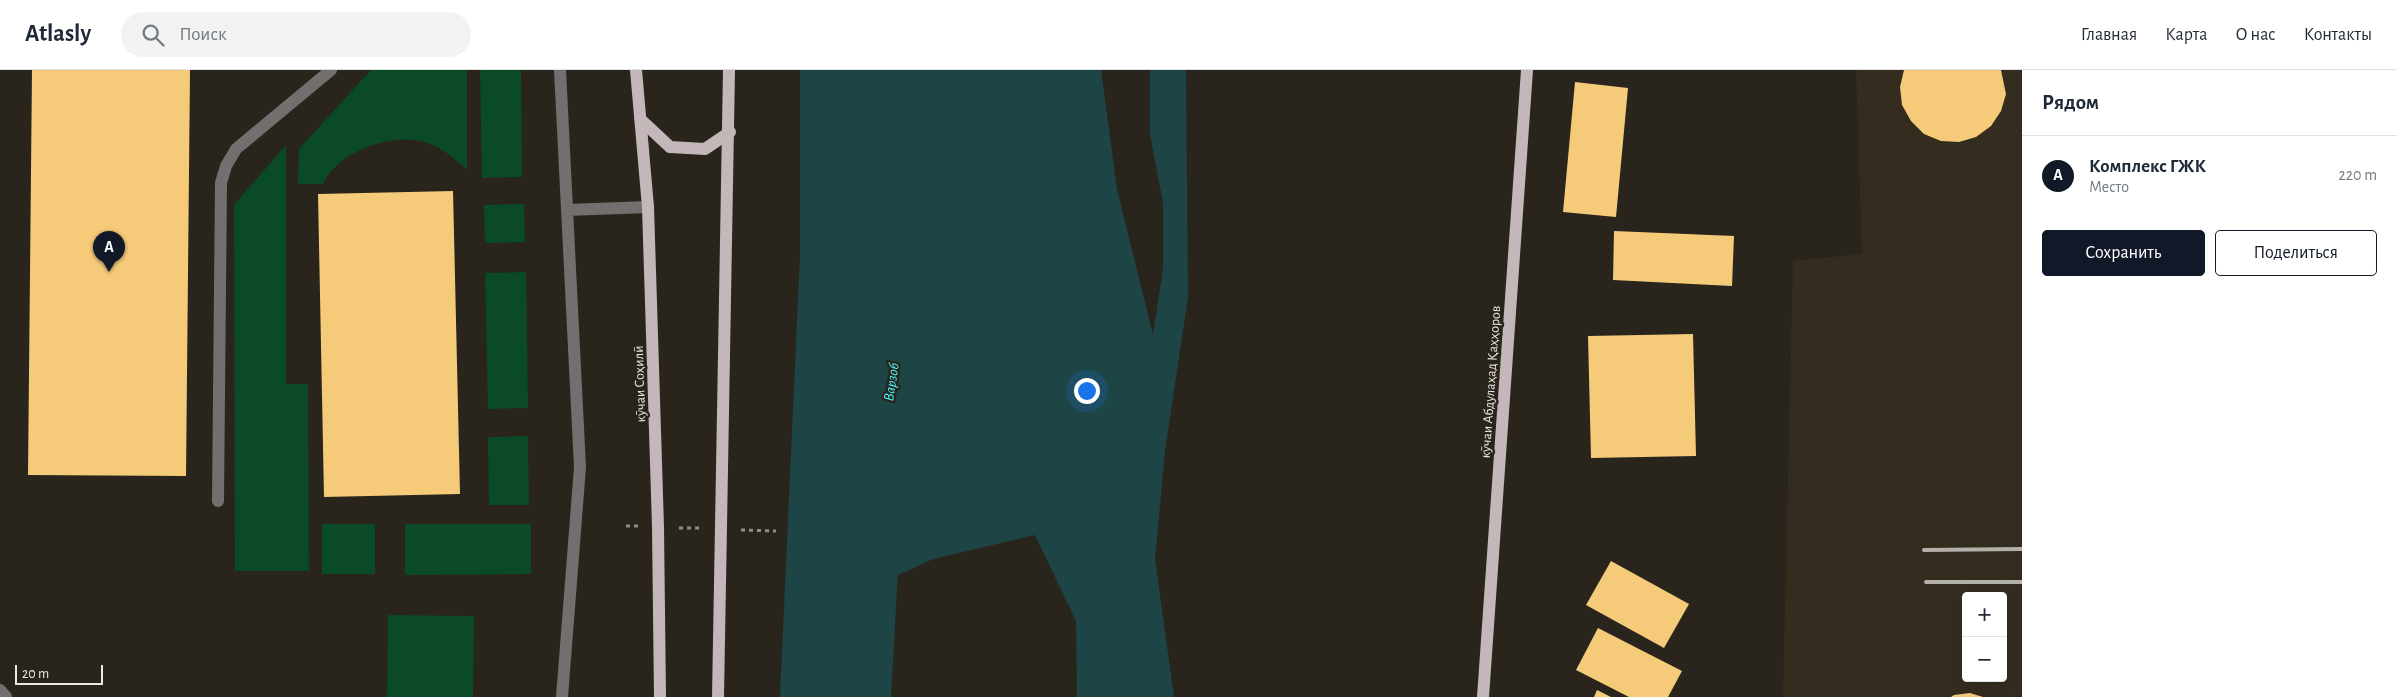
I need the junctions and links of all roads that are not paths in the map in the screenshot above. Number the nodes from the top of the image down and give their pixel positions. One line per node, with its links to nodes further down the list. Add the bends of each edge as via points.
1 (331, 70): 10 (lane, via 236,149 221,183)
2 (560, 70): 9 (lane)
3 (636, 70): 6 (main road, кӯчаи Соҳилӣ)
4 (729, 70): 7 (main road)
5 (1526, 70): 16 (main road, кӯчаи Абдулаҳад Қаҳҳоров)
6 (640, 119): 7 (main road, via 670,147 705,149); 8 (main road, кӯчаи Соҳилӣ)
7 (730, 132): 15 (main road)
8 (648, 207): 9 (lane); 14 (main road, кӯчаи Соҳилӣ)
9 (567, 210): 13 (lane, via 580,467)
10 (218, 501)
11 (0, 690): 12 (lane)
12 (6, 697)
13 (562, 697)
14 (660, 697)
15 (718, 697)
16 (1482, 697)

